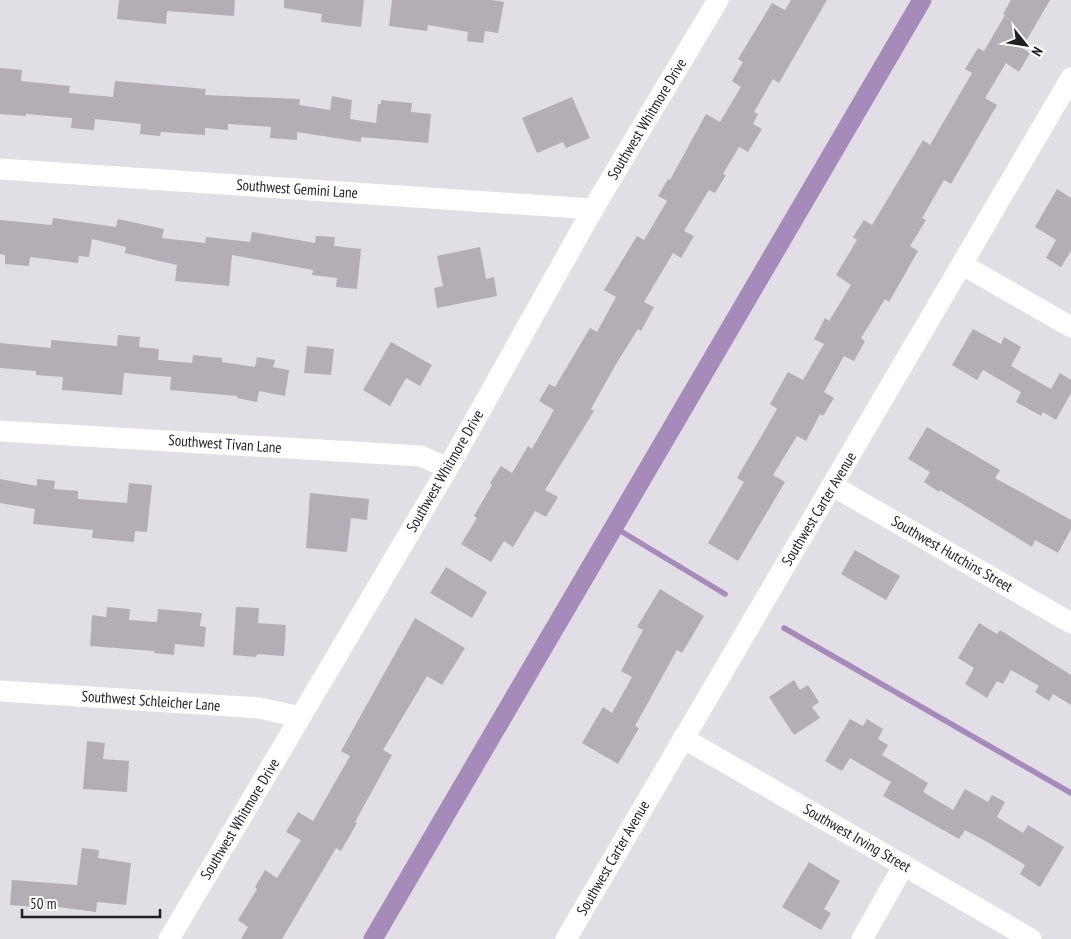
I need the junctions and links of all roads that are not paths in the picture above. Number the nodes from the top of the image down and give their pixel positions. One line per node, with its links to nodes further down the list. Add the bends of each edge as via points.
1 (718, 0): 4 (street, Southwest Whitmore Drive)
2 (1071, 78): 5 (street, Southwest Carter Avenue)
3 (0, 170): 4 (street, Southwest Gemini Lane)
4 (593, 209): 8 (street, Southwest Whitmore Drive)
5 (964, 265): 6 (street); 9 (street, Southwest Carter Avenue)
6 (1071, 327)
7 (0, 431): 8 (street, Southwest Tivan Lane, via 421,456)
8 (448, 468): 12 (street, Southwest Whitmore Drive)
9 (833, 486): 10 (street, Southwest Hutchins Street); 13 (street, Southwest Carter Avenue)
10 (1071, 623)
11 (0, 691): 12 (street, Southwest Schleicher Lane, via 259,708)
12 (300, 717): 15 (street, Southwest Whitmore Drive)
13 (683, 738): 14 (street, Southwest Irving Street); 16 (street, Southwest Carter Avenue)
14 (904, 866): 17 (street); 18 (street, Southwest Irving Street)
15 (169, 939)
16 (566, 939)
17 (862, 939)
18 (1032, 939)

